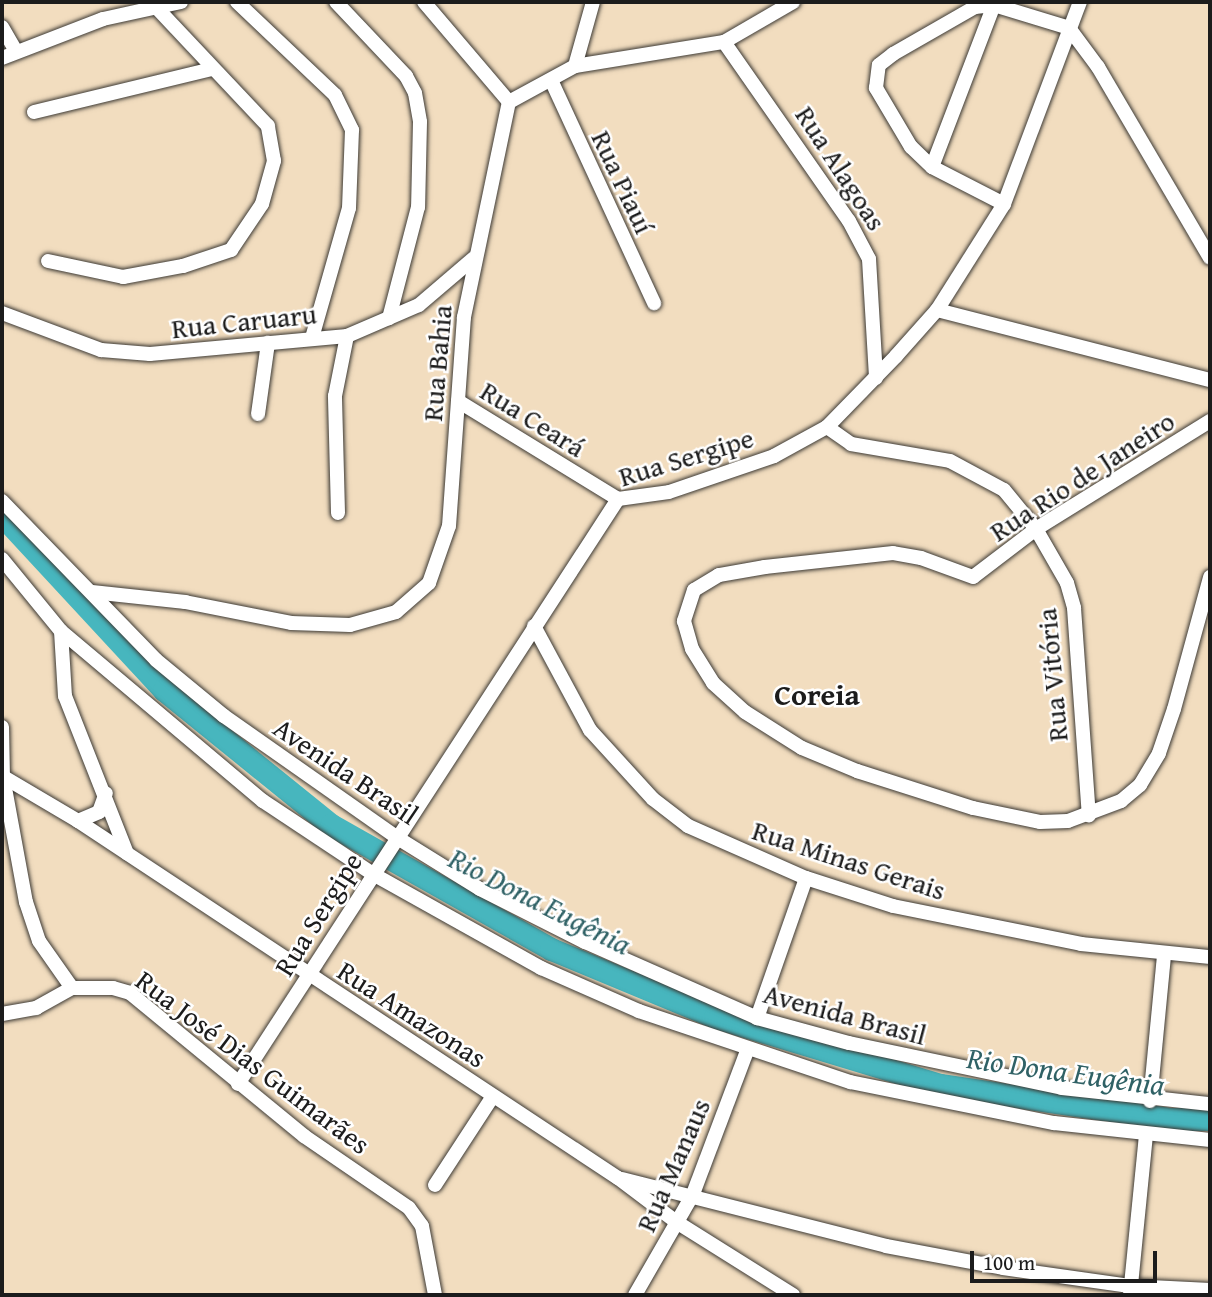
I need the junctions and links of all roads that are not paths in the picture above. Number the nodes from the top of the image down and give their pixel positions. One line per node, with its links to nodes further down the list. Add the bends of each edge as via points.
1 (181, 2): 9 (street)
2 (237, 2): 30 (street, via 335,95 352,130 349,208)
3 (336, 2): 28 (street, via 406,76 415,93 420,122 418,207)
4 (424, 2): 18 (street)
5 (593, 2): 15 (street)
6 (793, 2): 12 (street)
7 (1080, 2): 11 (street, Rua Sergipe)
8 (994, 5): 11 (street); 20 (street); 20 (street, via 955,15 893,54 875,74 876,88 911,147)
9 (156, 6): 13 (street, via 103,19); 16 (street)
10 (2, 27): 13 (street)
11 (1069, 29): 21 (street, Rua Sergipe); 23 (street, via 1098,67)
12 (724, 42): 15 (street); 32 (street, Rua Alagoas, via 849,221 869,259)
13 (16, 51): 14 (street)
14 (2, 58)
15 (575, 66): 17 (street)
16 (212, 69): 19 (street); 24 (street, via 268,126 272,141 274,162 268,190 242,240 220,254 145,276 100,274)
17 (551, 80): 18 (street); 25 (street, Rua Piauí)
18 (509, 102): 22 (street, Rua Bahia)
19 (34, 112)
20 (932, 167): 21 (street)
21 (1004, 204): 26 (street, Rua Sergipe)
22 (474, 258): 28 (street, Rua Caruaru, via 429,298); 34 (street, Rua Bahia)
23 (1210, 258)
24 (48, 261)
25 (654, 303)
26 (937, 310): 32 (street, Rua Sergipe); 33 (street)
27 (2, 313): 31 (street, Rua Caruaru, via 101,350 150,354)
28 (388, 318): 29 (street, Rua Caruaru)
29 (347, 336): 30 (street, Rua Caruaru); 40 (street, via 335,396)
30 (312, 338): 31 (street, Rua Caruaru)
31 (268, 343): 35 (street)
32 (876, 377): 37 (street, Rua Sergipe)
33 (1210, 380)
34 (457, 401): 38 (street, Rua Ceará); 44 (street, Rua Bahia, via 449,526 440,560 429,583 396,612 350,625 291,623 185,602)
35 (258, 414)
36 (1210, 421): 41 (street, Rua Rio de Janeiro)
37 (827, 426): 38 (street, Rua Sergipe, via 775,456 719,478); 41 (street, Rua Vitória, via 851,444 950,461 1004,490)
38 (618, 499): 45 (street, Rua Sergipe)
39 (2, 501): 44 (street, Avenida Brasil)
40 (338, 513)
41 (1037, 529): 50 (street, Rua Vitória, via 1067,583 1074,608); 50 (street, Rua Rio de Janeiro, via 981,572 963,577 921,558 892,553 719,575 694,590 684,621 692,649 713,683 745,712 802,748 868,775 973,807 1040,822)
42 (2, 559): 46 (street)
43 (1210, 577): 50 (street, via 1158,754 1140,785 1121,801)
44 (92, 592): 52 (street, Avenida Brasil, via 156,660)
45 (534, 626): 52 (street, Rua Sergipe); 55 (street, Rua Minas Gerais, via 590,730 653,799 688,826)
46 (61, 631): 49 (street, via 65,696); 54 (street, via 263,801)
47 (2, 727): 48 (street)
48 (2, 776): 51 (street, Rua Amazonas); 59 (street, via 26,902 40,941)
49 (106, 792): 51 (street, via 99,812); 53 (street)
50 (1089, 815)
51 (78, 821): 53 (street, Rua Amazonas)
52 (392, 842): 54 (street, Rua Sergipe); 61 (street, Avenida Brasil, via 585,942)
53 (127, 853): 58 (street, Rua Amazonas)
54 (375, 871): 58 (street, Rua Sergipe); 62 (street, via 541,968)
55 (806, 878): 56 (street, Rua Minas Gerais, via 893,906 1004,932); 61 (street)
56 (1164, 955): 57 (street, Rua Minas Gerais); 65 (street)
57 (1210, 957)
58 (308, 976): 63 (street, Rua Sergipe); 64 (street, Rua Amazonas)
59 (72, 988): 60 (street, via 36,1008); 63 (street, Rua José Dias Guimarães, via 113,988 130,993)
60 (2, 1014)
61 (757, 1018): 65 (street, Avenida Brasil, via 954,1068)
62 (747, 1051): 67 (street, via 898,1093 1054,1124); 71 (street, Rua Manaus)
63 (237, 1084): 75 (street, Rua José Dias Guimarães, via 409,1208 422,1226)
64 (493, 1096): 69 (street, Rua Amazonas); 70 (street)
65 (1150, 1101): 66 (street, Avenida Brasil)
66 (1210, 1104)
67 (1146, 1136): 68 (street); 74 (street)
68 (1210, 1140)
69 (618, 1178): 71 (street); 72 (street, Rua Amazonas)
70 (436, 1185)
71 (693, 1194): 72 (street, Rua Manaus); 74 (street, via 886,1246)
72 (678, 1223): 76 (street, Rua Manaus); 77 (street, Rua Amazonas)
73 (1210, 1290): 74 (street)
74 (1130, 1291)
75 (435, 1295)
76 (635, 1295)
77 (793, 1295)

